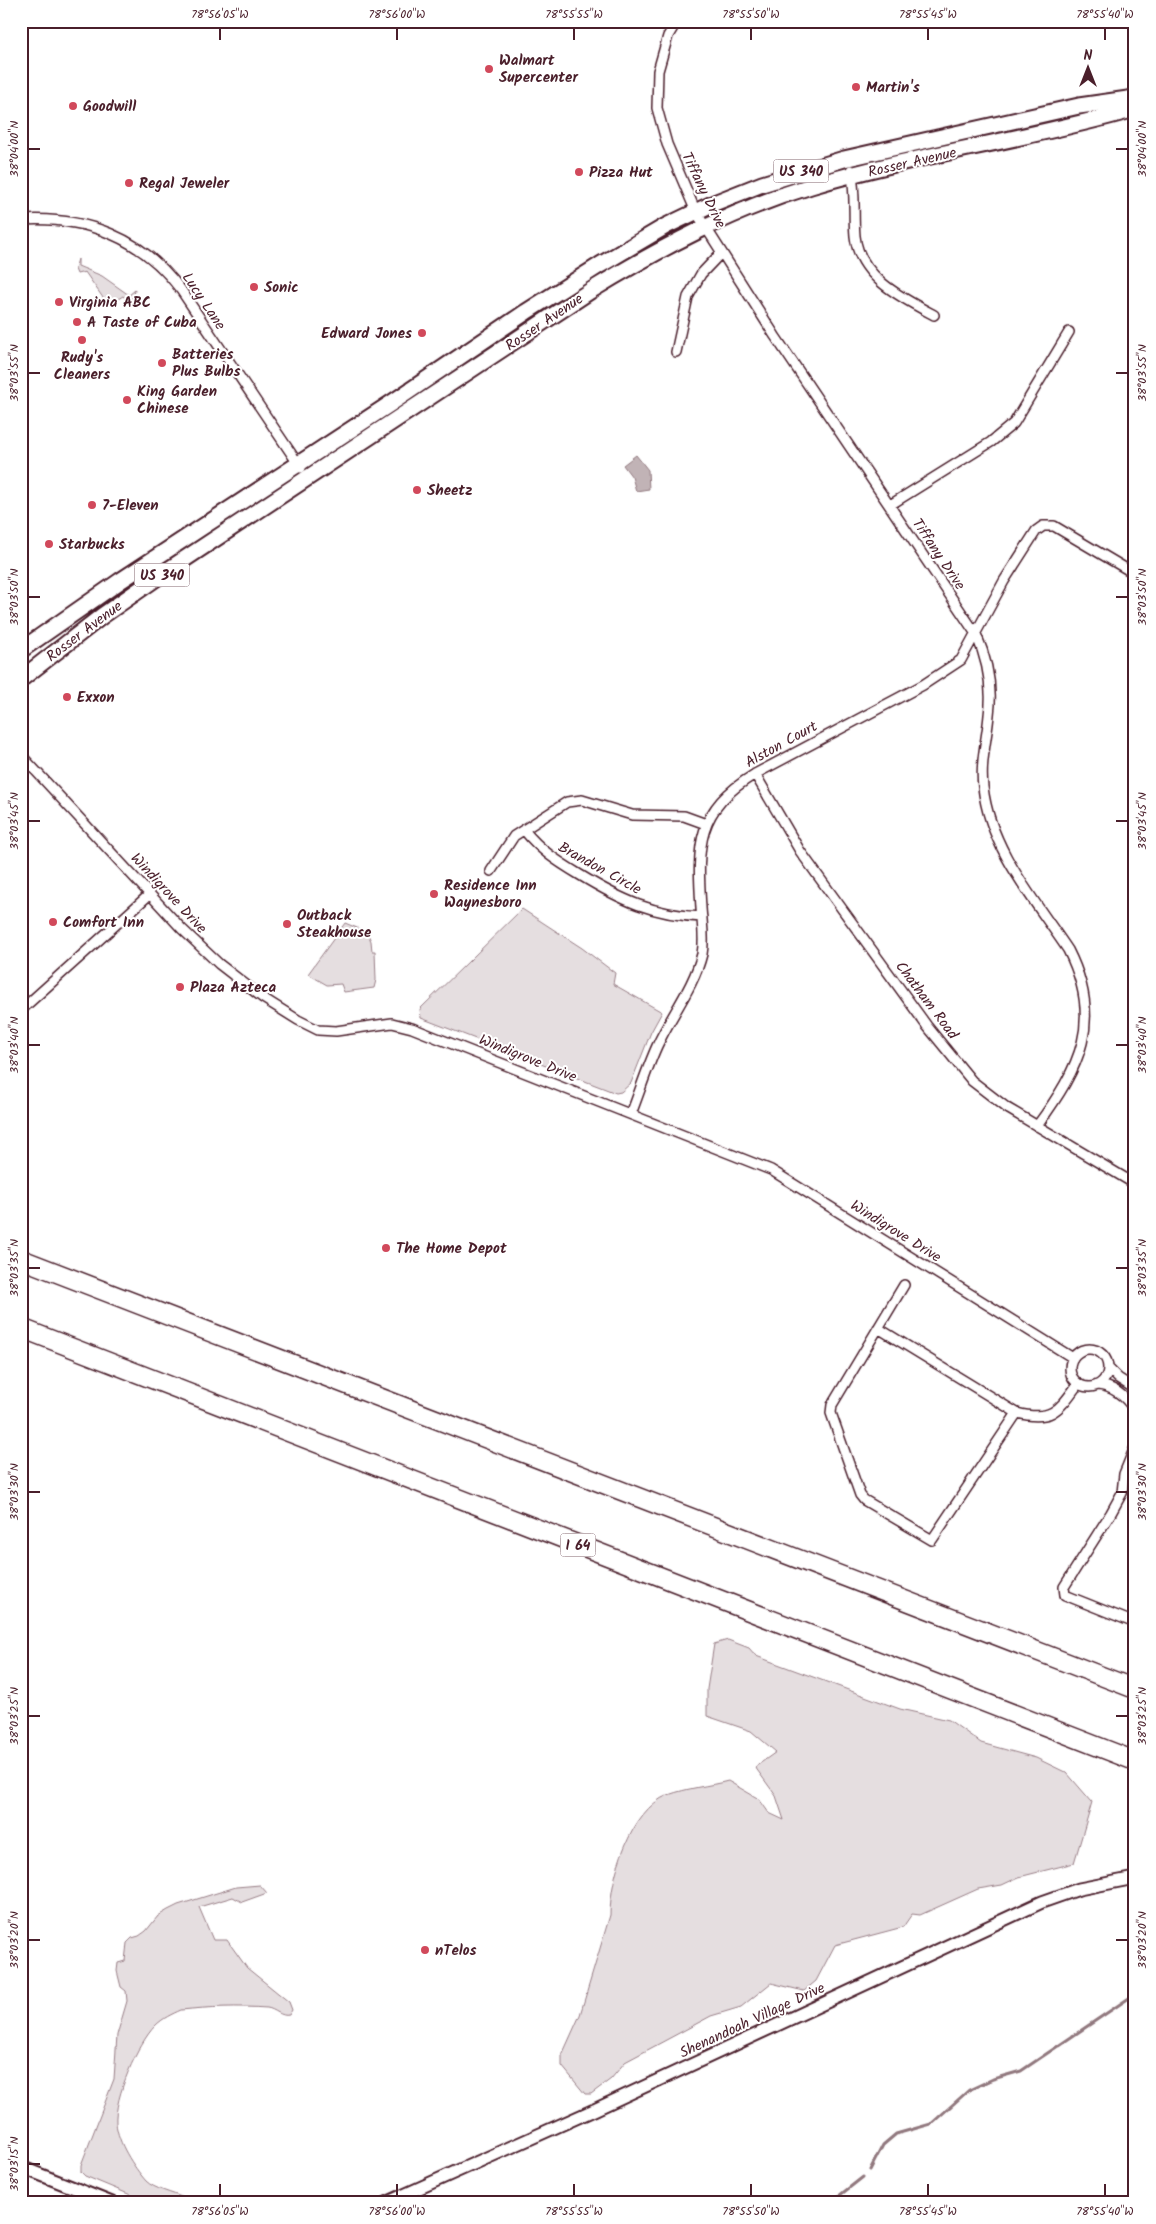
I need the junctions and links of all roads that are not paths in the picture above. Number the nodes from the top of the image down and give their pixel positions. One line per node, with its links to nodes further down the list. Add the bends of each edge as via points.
1 (677, 21): 6 (street, Tiffany Drive, via 668,36 658,71 657,108 667,144)
2 (1135, 98): 4 (main road, Rosser Avenue / US 340, via 1079,106)
3 (1135, 109): 5 (main road, Rosser Avenue / US 340)
4 (848, 158): 5 (street); 6 (main road, Rosser Avenue / US 340, via 762,184)
5 (852, 176): 8 (main road, Rosser Avenue / US 340, via 802,189); 10 (street, via 855,237 862,260 887,286)
6 (696, 212): 8 (street, Tiffany Drive); 13 (main road, Rosser Avenue / US 340, via 636,242)
7 (21, 220): 13 (street, Lucy Lane, via 64,220 101,229 135,245 158,263 181,290)
8 (705, 227): 9 (street, Tiffany Drive); 14 (main road, Rosser Avenue / US 340, via 590,291)
9 (721, 253): 12 (street, via 701,274 688,297); 15 (street, Tiffany Drive)
10 (934, 315)
11 (1069, 332): 15 (street, via 1014,423 991,442)
12 (676, 352)
13 (298, 464): 14 (street, Lucy Lane); 18 (main road, Rosser Avenue / US 340)
14 (308, 479): 19 (main road, Rosser Avenue / US 340, via 102,616)
15 (890, 505): 17 (street, Tiffany Drive)
16 (1135, 574): 17 (street, Alston Court, via 1054,526 1043,526 1036,531 1004,581)
17 (976, 634): 21 (street, Alston Court, via 961,660 942,674); 29 (street, Tiffany Drive, via 990,682 990,715 982,769 990,822 999,845 1068,950 1085,999 1085,1031 1078,1058 1052,1106)
18 (21, 650)
19 (21, 679)
20 (21, 754): 25 (street, Windigrove Drive)
21 (755, 774): 22 (street, Alston Court, via 722,799); 29 (street, Chatham Road, via 800,851 927,1026 960,1067 986,1092)
22 (706, 824): 23 (street, via 684,816 632,815 574,800); 26 (street, Alston Court, via 699,859)
23 (524, 830): 24 (street, via 509,842); 26 (street, Brandon Circle, via 544,852 620,898 653,911)
24 (491, 871)
25 (150, 894): 27 (street); 28 (street, Windigrove Drive, via 219,964 263,998 309,1026 336,1031 381,1024 401,1025)
26 (702, 917): 28 (street, Alston Court, via 703,941 698,966 657,1046)
27 (21, 1010)
28 (631, 1114): 35 (street, Windigrove Drive, via 788,1178)
29 (1037, 1126): 30 (street, Chatham Road)
30 (1135, 1184)
31 (21, 1257): 44 (highway)
32 (904, 1285): 34 (street)
33 (21, 1328): 45 (highway, I 64)
34 (878, 1328): 41 (street); 41 (street, via 832,1405 831,1413 860,1495 872,1504 932,1540)
35 (1073, 1358): 36 (street, via 1082,1350 1094,1350 1104,1357); 37 (street, via 1070,1372)
36 (1108, 1368): 38 (street); 39 (street)
37 (1078, 1384): 38 (street); 41 (street, via 1050,1415)
38 (1097, 1385): 40 (street, via 1105,1385 1118,1392)
39 (1135, 1389)
40 (1135, 1411)
41 (1017, 1413)
42 (1135, 1447): 43 (street, via 1124,1474 1122,1492 1064,1586 1065,1595)
43 (1135, 1623)
44 (1135, 1689)
45 (1135, 1761)
46 (1135, 1878): 49 (street, Shenandoah Village Drive, via 1079,1889 1042,1902)
47 (21, 2167): 48 (street)
48 (112, 2203)
49 (386, 2203)

